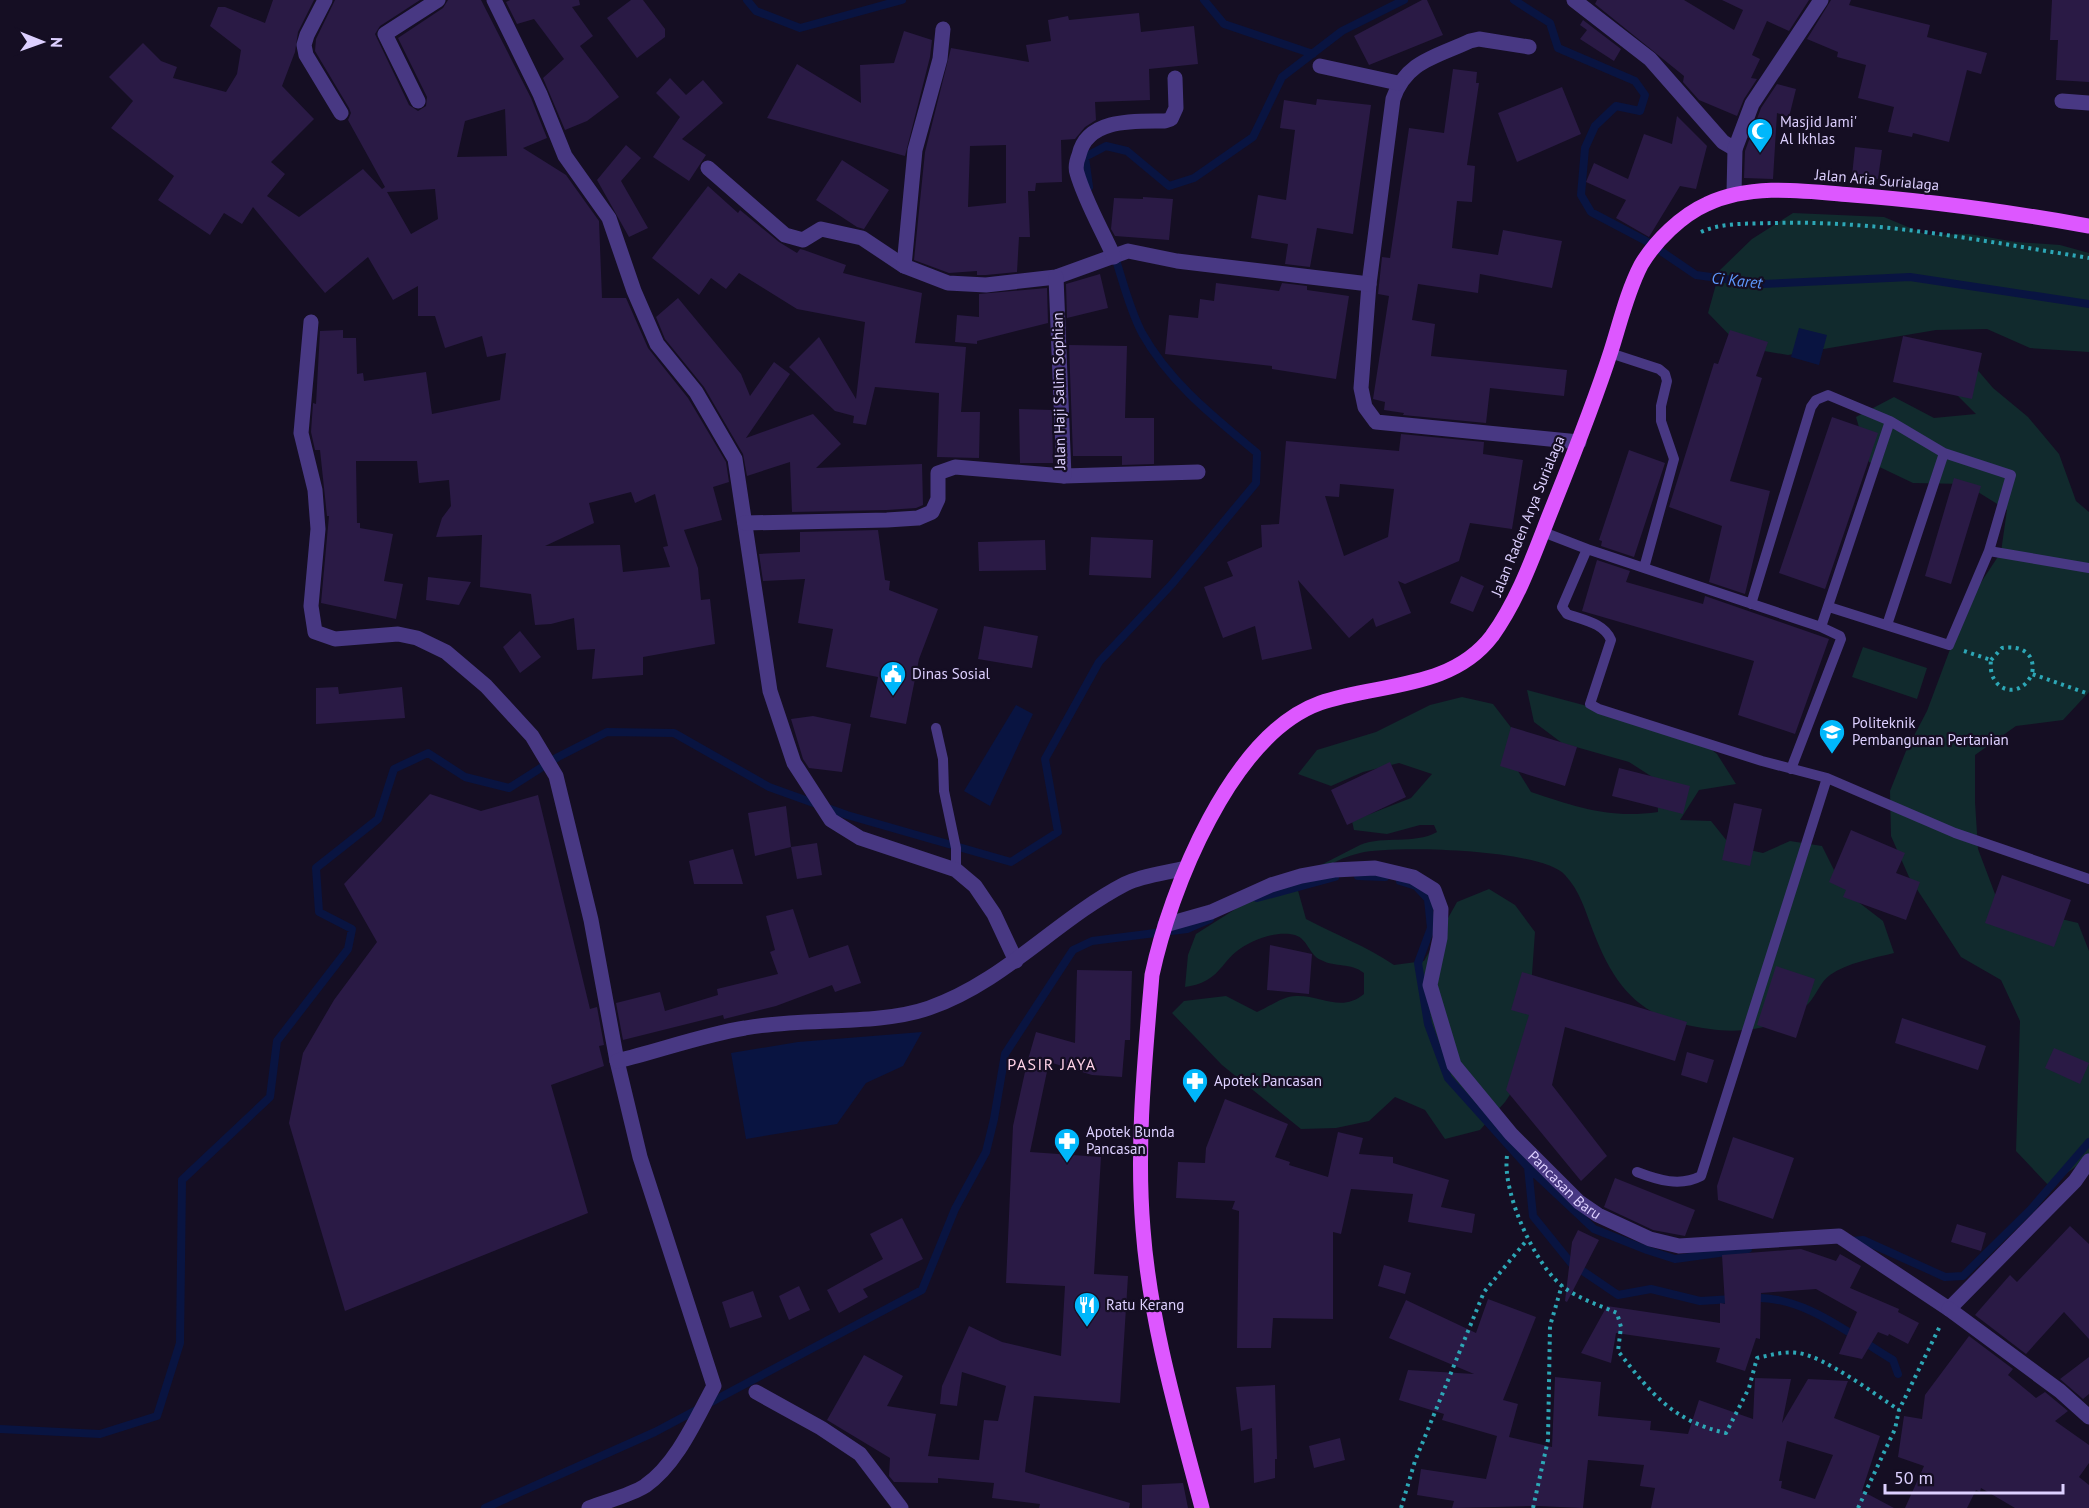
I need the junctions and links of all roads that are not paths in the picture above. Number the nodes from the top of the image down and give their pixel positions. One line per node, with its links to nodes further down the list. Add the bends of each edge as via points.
1 (325, 0): 14 (street, via 304,45)
2 (494, 0): 31 (street, via 565,156 609,218 657,344 696,392 735,459)
3 (1574, 0): 15 (street, via 1650,59 1723,142)
4 (1821, 0): 15 (street, via 1752,105)
5 (427, 2): 11 (street, via 385,34)
6 (943, 29): 21 (street, via 940,59 915,150)
7 (1529, 47): 10 (street, via 1470,41 1413,68)
8 (1320, 66): 10 (street)
9 (1175, 78): 20 (street, via 1173,116 1165,121 1124,122 1095,130 1080,149 1076,171)
10 (1398, 83): 23 (street)
11 (418, 101)
12 (2062, 101): 13 (street)
13 (2089, 103)
14 (340, 113)
15 (1735, 148): 17 (street)
16 (708, 168): 21 (street, via 785,235 803,240 821,229 862,238)
17 (1734, 193): 18 (main road, Jalan Aria Surialaga, via 1783,191 1904,199); 19 (main road, Jalan Aria Surialaga, via 1706,204)
18 (2089, 226)
19 (1670, 230): 25 (main road, Jalan Raden Arya Surialaga, via 1642,264)
20 (1121, 254): 22 (street); 23 (street)
21 (904, 266): 22 (street, via 948,283 986,285)
22 (1056, 277): 30 (street, Jalan Haji Salim Sophian)
23 (1369, 284): 27 (street, via 1361,388 1365,407 1376,422)
24 (311, 322): 49 (street, via 301,432 315,490 318,529 311,606 315,632 335,639 398,634 417,638 466,667 532,736 556,776 591,920)
25 (1610, 353): 27 (main road, Jalan Raden Arya Surialaga); 35 (lane, via 1659,369 1667,381 1662,421 1674,459)
26 (1890, 421): 28 (lane); 37 (lane, via 1840,398 1828,395 1816,400); 38 (lane)
27 (1579, 442): 32 (main road, Jalan Raden Arya Surialaga)
28 (1944, 453): 34 (lane, via 2011,475); 39 (lane)
29 (1198, 472): 30 (street)
30 (1064, 476): 31 (street, Jalan Haji Salim Sophian, via 955,467 938,472 938,500 932,512 918,518)
31 (745, 523): 45 (street, via 770,691 794,763 831,820 860,838)
32 (1543, 532): 33 (lane); 44 (main road, Jalan Raden Arya Surialaga, via 1512,606 1490,639 1458,666 1424,681 1321,703 1293,716 1264,740 1239,772)
33 (1587, 549): 35 (lane); 42 (lane, via 1562,607 1567,614 1608,632 1611,640 1590,704)
34 (1989, 551): 36 (lane); 39 (lane, via 1949,645)
35 (1644, 568): 37 (lane)
36 (2089, 568)
37 (1751, 604): 40 (lane)
38 (1829, 607): 39 (lane); 40 (lane)
39 (1887, 625)
40 (1821, 627): 42 (lane, via 1841,639)
41 (936, 728): 45 (lane, via 956,848)
42 (1791, 770): 43 (lane)
43 (1827, 778): 46 (lane, via 1955,832); 51 (lane, via 1701,1176 1689,1182 1658,1180)
44 (1186, 868): 47 (main road, Jalan Raden Arya Surialaga); 48 (street, via 1123,885)
45 (956, 870): 48 (street, via 975,886 994,914)
46 (2089, 879)
47 (1165, 925): 52 (street, Pancasan Baru, via 1211,912 1301,876 1375,868 1413,877 1434,890 1441,909 1440,938 1430,985 1454,1065 1511,1134 1579,1202 1650,1239 1679,1246 1839,1236); 57 (main road, Jalan Raden Arya Surialaga, via 1152,975 1140,1124 1143,1230 1172,1395)
48 (1016, 961): 49 (street, via 970,989 914,1012 744,1028)
49 (617, 1061): 55 (street, via 640,1157 714,1386 679,1447 645,1486)
50 (2089, 1161): 52 (street, via 2075,1181)
51 (1637, 1172)
52 (1949, 1309): 54 (street, Pancasan Baru)
53 (756, 1392): 56 (street, via 860,1454)
54 (2089, 1417)
55 (588, 1508)
56 (901, 1508)
57 (1202, 1508)

